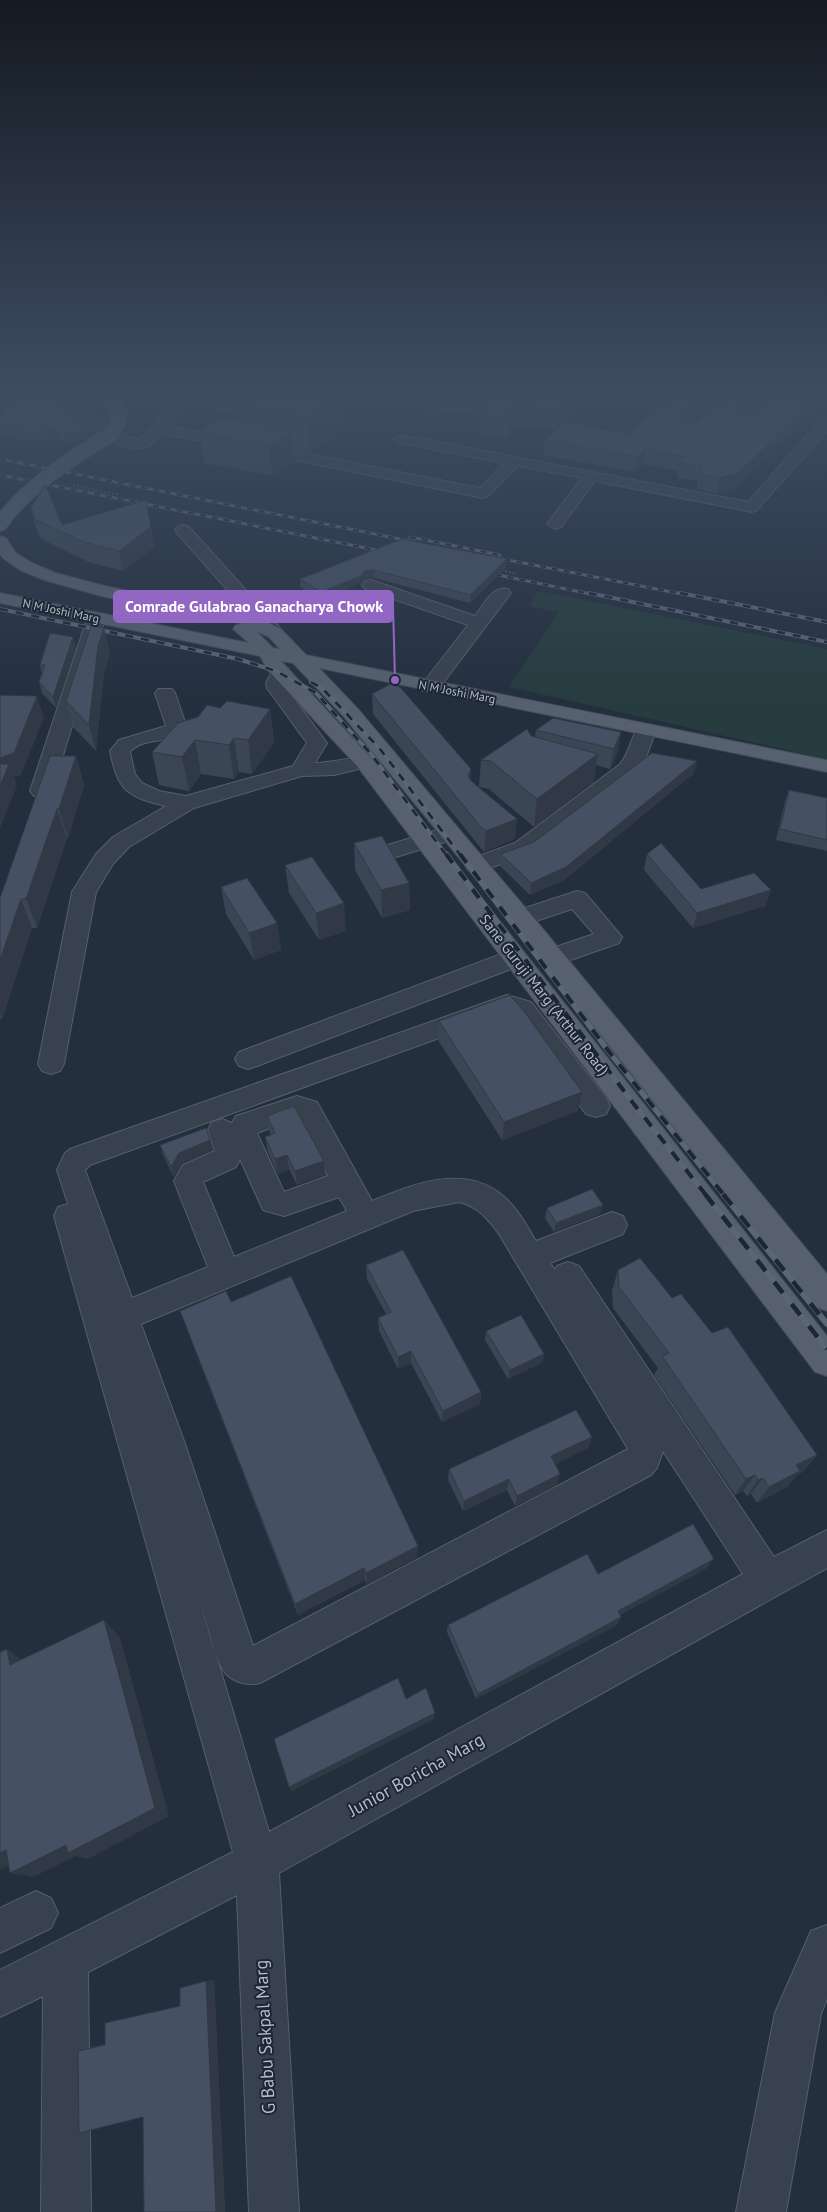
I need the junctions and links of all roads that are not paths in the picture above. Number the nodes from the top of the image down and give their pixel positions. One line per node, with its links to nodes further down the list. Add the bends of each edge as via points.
1 (19, 497): 5 (main road, bridge)
2 (575, 497): 6 (street)
3 (703, 497): 4 (street, via 752,507)
4 (761, 497)
5 (0, 524)
6 (555, 524)
7 (183, 530): 17 (street)
8 (0, 541): 12 (main road, via 12,556 32,571 67,582)
9 (371, 585): 15 (street)
10 (502, 593): 15 (street)
11 (0, 598): 16 (main road, N M Joshi Marg)
12 (170, 604): 14 (main road, via 178,610); 17 (main road, via 187,604 247,619)
13 (0, 613): 16 (main road, N M Joshi Marg)
14 (212, 620): 18 (main road, via 216,623 212,632); 19 (main road, Sane Guruji Marg (Arthur Road), via 241,628)
15 (479, 623): 20 (street)
16 (94, 626): 18 (main road, N M Joshi Marg); 19 (main road, N M Joshi Marg); 33 (street)
17 (275, 633): 19 (main road, Sane Guruji Marg (Arthur Road))
18 (193, 638): 19 (main road, N M Joshi Marg)
19 (287, 664): 22 (main road, Sane Guruji Marg (Arthur Road)); 22 (main road, N M Joshi Marg); 24 (main road, Sane Guruji Marg (Arthur Road)); 27 (street, via 276,683 277,688 317,743)
20 (430, 687): 22 (main road, N M Joshi Marg); 23 (main road, N M Joshi Marg)
21 (165, 693): 31 (street, via 177,728 126,744 120,751 123,768 129,782 141,791)
22 (372, 693): 23 (main road, N M Joshi Marg); 32 (main road, Sane Guruji Marg (Arthur Road))
23 (644, 735): 25 (main road, N M Joshi Marg); 29 (street, via 635,760)
24 (364, 762): 27 (street, via 334,769); 32 (main road, Sane Guruji Marg (Arthur Road))
25 (777, 762): 26 (main road, N M Joshi Marg); 30 (main road, N M Joshi Marg)
26 (827, 766)
27 (300, 770): 31 (street)
28 (588, 771): 29 (street)
29 (615, 778): 37 (street, via 525,834 523,848)
30 (827, 778)
31 (186, 803): 42 (street, via 121,842 104,859 84,892)
32 (411, 804): 34 (main road, Sane Guruji Marg (Arthur Road)); 35 (main road, Sane Guruji Marg (Arthur Road))
33 (36, 808)
34 (450, 833): 35 (street); 37 (main road, Sane Guruji Marg (Arthur Road))
35 (425, 840): 36 (street); 40 (main road, Sane Guruji Marg (Arthur Road))
36 (396, 850)
37 (476, 865): 38 (main road, Sane Guruji Marg (Arthur Road))
38 (521, 918): 39 (main road, Sane Guruji Marg (Arthur Road)); 39 (street, via 577,899 610,937)
39 (556, 962): 40 (main road); 45 (main road, Sane Guruji Marg (Arthur Road))
40 (523, 968): 41 (street); 46 (main road, Sane Guruji Marg (Arthur Road))
41 (248, 1059)
42 (51, 1064)
43 (596, 1106): 56 (street, via 522,1009 508,1004 80,1157 71,1170)
44 (222, 1130): 52 (street, via 230,1154 226,1159 193,1173 188,1180)
45 (695, 1134): 46 (main road); 54 (main road, Sane Guruji Marg (Arthur Road))
46 (664, 1149): 55 (main road, Sane Guruji Marg (Arthur Road))
47 (346, 1182): 49 (street)
48 (60, 1184): 56 (street)
49 (365, 1217): 51 (street, via 409,1198 458,1190 479,1194 500,1212); 52 (street)
50 (612, 1225): 51 (street)
51 (530, 1257): 56 (street, via 644,1443 645,1457 630,1468 250,1667 240,1662 236,1655 167,1441)
52 (226, 1274): 56 (street)
53 (568, 1276): 59 (street)
54 (819, 1287): 55 (main road)
55 (777, 1296): 57 (main road, Sane Guruji Marg (Arthur Road))
56 (112, 1321): 60 (street, G Babu Sakpal Marg)
57 (827, 1360)
58 (827, 1548): 59 (street, Junior Boricha Marg)
59 (768, 1580): 60 (street, Junior Boricha Marg)
60 (257, 1862): 62 (street, Junior Boricha Marg); 65 (street, G Babu Sakpal Marg)
61 (827, 1947): 66 (street, via 798,2013)
62 (66, 1961): 63 (street, Junior Boricha Marg); 64 (street)
63 (0, 1994)
64 (66, 2212)
65 (274, 2212)
66 (761, 2212)

